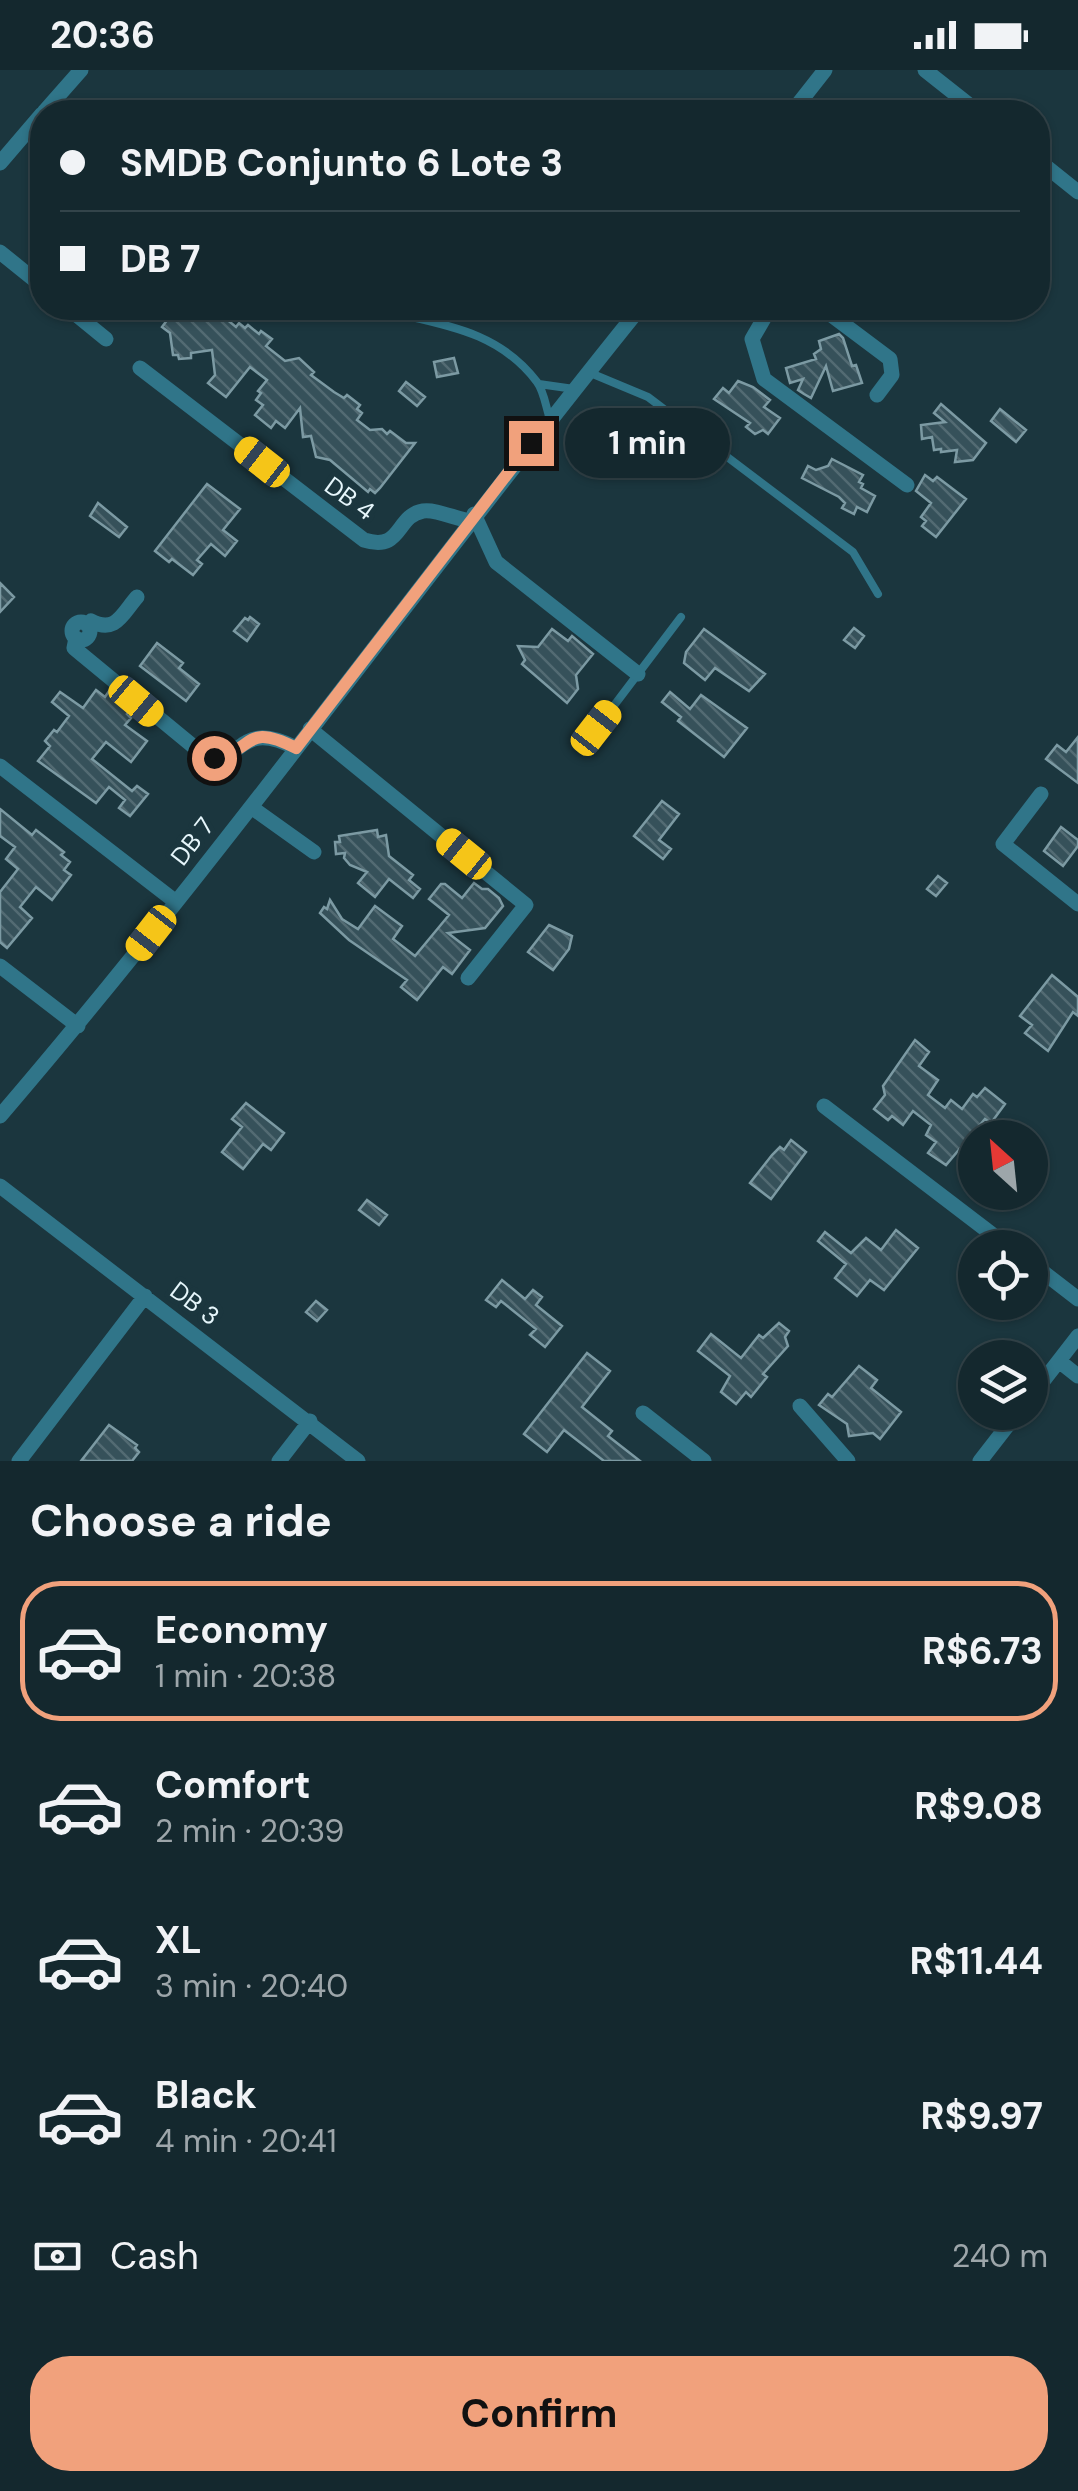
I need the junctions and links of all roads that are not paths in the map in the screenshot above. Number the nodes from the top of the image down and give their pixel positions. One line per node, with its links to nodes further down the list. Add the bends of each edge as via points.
1 (81, 70): 4 (street)
2 (825, 70): 5 (street)
3 (925, 70): 6 (street)
4 (55, 100)
5 (801, 100)
6 (963, 100)
7 (30, 129): 8 (street)
8 (0, 163)
9 (1050, 170): 10 (street)
10 (1078, 192)
11 (0, 252): 12 (street)
12 (30, 276)
13 (83, 320): 18 (street)
14 (423, 320): 21 (lane, via 480,334)
15 (630, 320): 20 (street, DB 7)
16 (763, 320): 25 (street, via 752,339 764,379)
17 (838, 320): 23 (street, via 890,359 892,376)
18 (106, 339)
19 (140, 368): 26 (street, DB 4, via 364,540 382,544 415,514)
20 (588, 372): 22 (street, DB 7); 29 (lane, via 648,397 853,552)
21 (539, 384): 22 (lane); 24 (lane)
22 (574, 388): 24 (street, DB 7)
23 (877, 395)
24 (550, 419): 27 (street, DB 7)
25 (907, 485)
26 (439, 515): 27 (street); 28 (street)
27 (472, 518): 28 (street, DB 7); 34 (street, via 496,562)
28 (452, 547): 36 (street, DB 7)
29 (878, 594)
30 (137, 597): 33 (street, via 108,627 92,621)
31 (60, 615): 33 (street)
32 (681, 618): 34 (lane)
33 (79, 630): 37 (street, via 74,648 80,654 206,756 229,755 263,736)
34 (638, 674): 35 (lane)
35 (596, 728)
36 (310, 729): 37 (street, DB 7); 45 (street, via 526,905)
37 (296, 748): 40 (street, DB 7)
38 (0, 766): 42 (street)
39 (1041, 794): 43 (street, via 1003,844)
40 (251, 807): 41 (street); 42 (street, DB 7)
41 (314, 852)
42 (176, 902): 46 (street, DB 7)
43 (1078, 904)
44 (0, 966): 46 (street)
45 (468, 978)
46 (78, 1026): 48 (street, DB 7)
47 (824, 1106): 50 (street)
48 (0, 1116)
49 (0, 1186): 52 (street, DB 3)
50 (986, 1230)
51 (1048, 1276): 53 (street)
52 (145, 1296): 60 (street, DB 3); 62 (street)
53 (1078, 1299)
54 (1078, 1336): 55 (street)
55 (1059, 1361): 56 (street); 57 (street)
56 (1048, 1375)
57 (1078, 1376)
58 (800, 1406): 66 (street)
59 (643, 1413): 65 (street)
60 (310, 1422): 63 (street); 64 (street, DB 3)
61 (1004, 1430): 67 (street)
62 (19, 1461)
63 (279, 1461)
64 (358, 1461)
65 (704, 1461)
66 (848, 1461)
67 (980, 1461)

